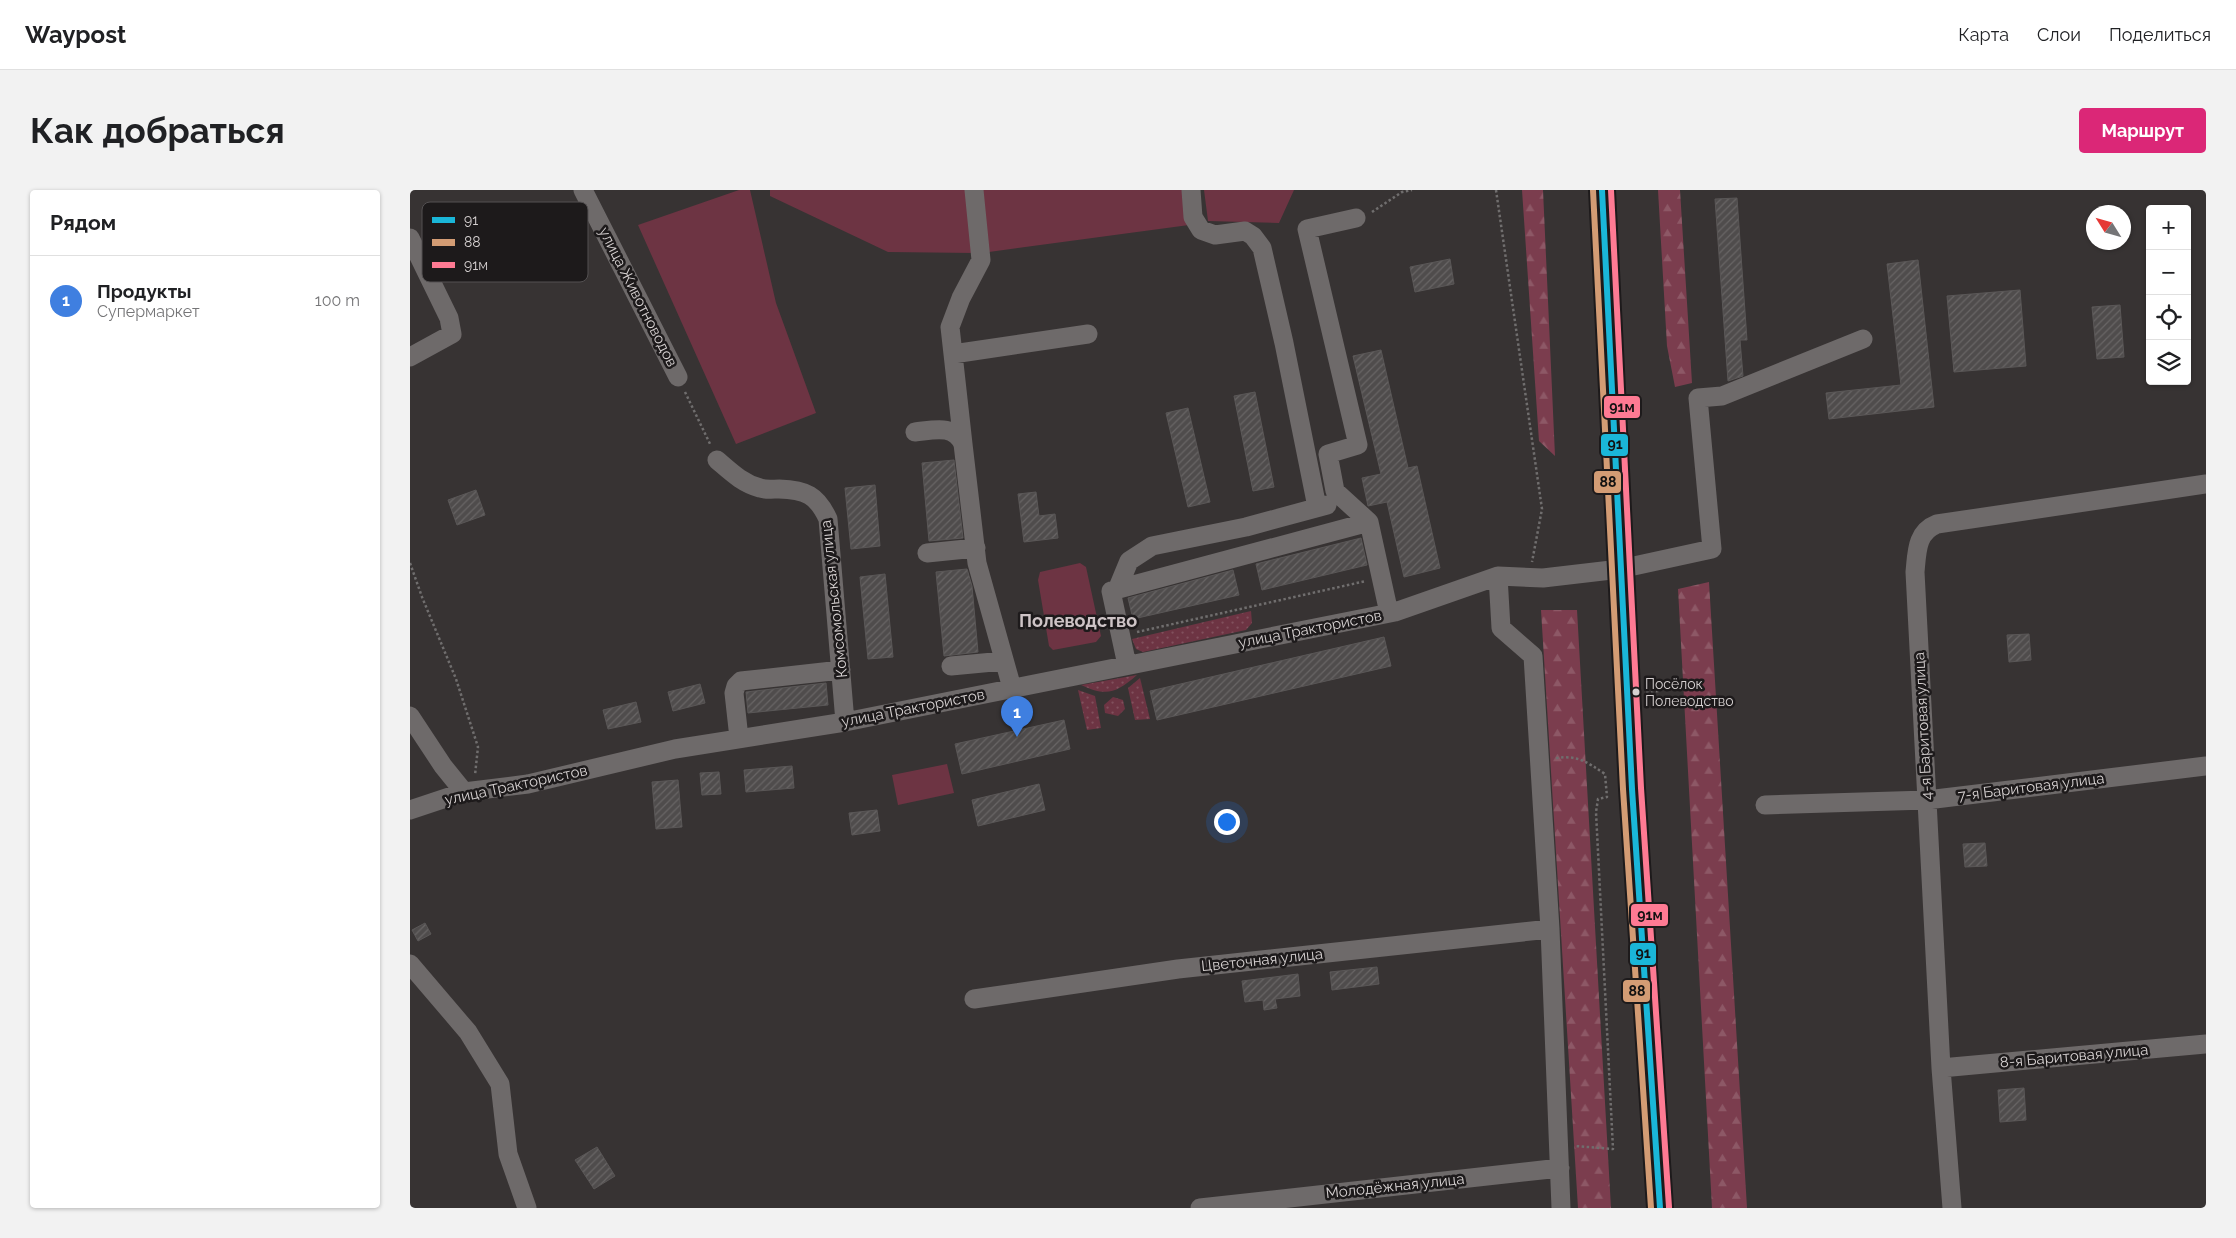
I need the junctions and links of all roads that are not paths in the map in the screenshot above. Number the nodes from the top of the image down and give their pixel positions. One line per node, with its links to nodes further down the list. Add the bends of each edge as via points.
1 (583, 190): 13 (street, улица Животноводов)
2 (974, 190): 11 (street, via 980,260 950,327)
3 (1191, 190): 19 (street, via 1193,217 1201,230 1215,235 1245,231 1262,248)
4 (1602, 190): 23 (main road)
5 (1356, 218): 18 (street, via 1307,229 1358,445 1328,454 1335,491)
6 (410, 238): 7 (street)
7 (422, 263)
8 (431, 282): 12 (street, via 452,334)
9 (1088, 334): 11 (street)
10 (1863, 339): 23 (street, улица Трактористов, via 1722,396 1698,398 1712,549)
11 (953, 354): 15 (street)
12 (410, 357)
13 (678, 377)
14 (915, 432): 15 (street, via 951,431)
15 (964, 444): 21 (street)
16 (718, 460): 30 (street, Комсомольская улица, via 739,479 761,489 798,490 816,500 828,519)
17 (2206, 484): 37 (street, 4-я Баритовая улица, via 1937,524 1926,530 1918,546 1915,572)
18 (1340, 496): 19 (street, via 1333,504); 20 (street)
19 (1317, 507): 25 (street, via 1246,527 1152,546 1129,562)
20 (1369, 522): 25 (street); 26 (street)
21 (976, 548): 22 (street); 27 (street, via 977,566)
22 (927, 553)
23 (1620, 569): 24 (street, улица Трактористов, via 1543,578); 49 (main road)
24 (1498, 576): 26 (street, улица Трактористов); 40 (street, via 1500,628 1532,656)
25 (1117, 590): 28 (street, via 1110,592)
26 (1389, 613): 28 (street, улица Трактористов)
27 (1004, 661): 29 (street); 31 (street)
28 (1128, 665): 31 (street, улица Трактористов)
29 (951, 666)
30 (841, 670): 33 (street, Комсомольская улица); 34 (street, via 745,679 738,683 734,693)
31 (1012, 688): 33 (street, улица Трактористов)
32 (410, 716): 36 (street, via 443,766)
33 (845, 722): 34 (street, улица Трактористов)
34 (739, 738): 36 (street, улица Трактористов, via 675,749 528,784)
35 (2206, 766): 37 (street, 7-я Баритовая улица)
36 (469, 792): 39 (street, улица Трактористов)
37 (1927, 800): 38 (street, 7-я Баритовая улица); 44 (street, 4-я Баритовая улица)
38 (1765, 805)
39 (410, 810)
40 (1550, 929): 42 (street, Цветочная улица, via 1178,969); 45 (street)
41 (410, 964): 46 (street, via 468,1032 500,1084 508,1154)
42 (974, 998)
43 (2206, 1044): 44 (street, 8-я Баритовая улица)
44 (1941, 1068): 50 (street, 4-я Баритовая улица)
45 (1560, 1168): 47 (street, Молодёжная улица); 48 (street)
46 (527, 1208)
47 (1200, 1208)
48 (1562, 1208)
49 (1660, 1208)
50 (1952, 1208)

